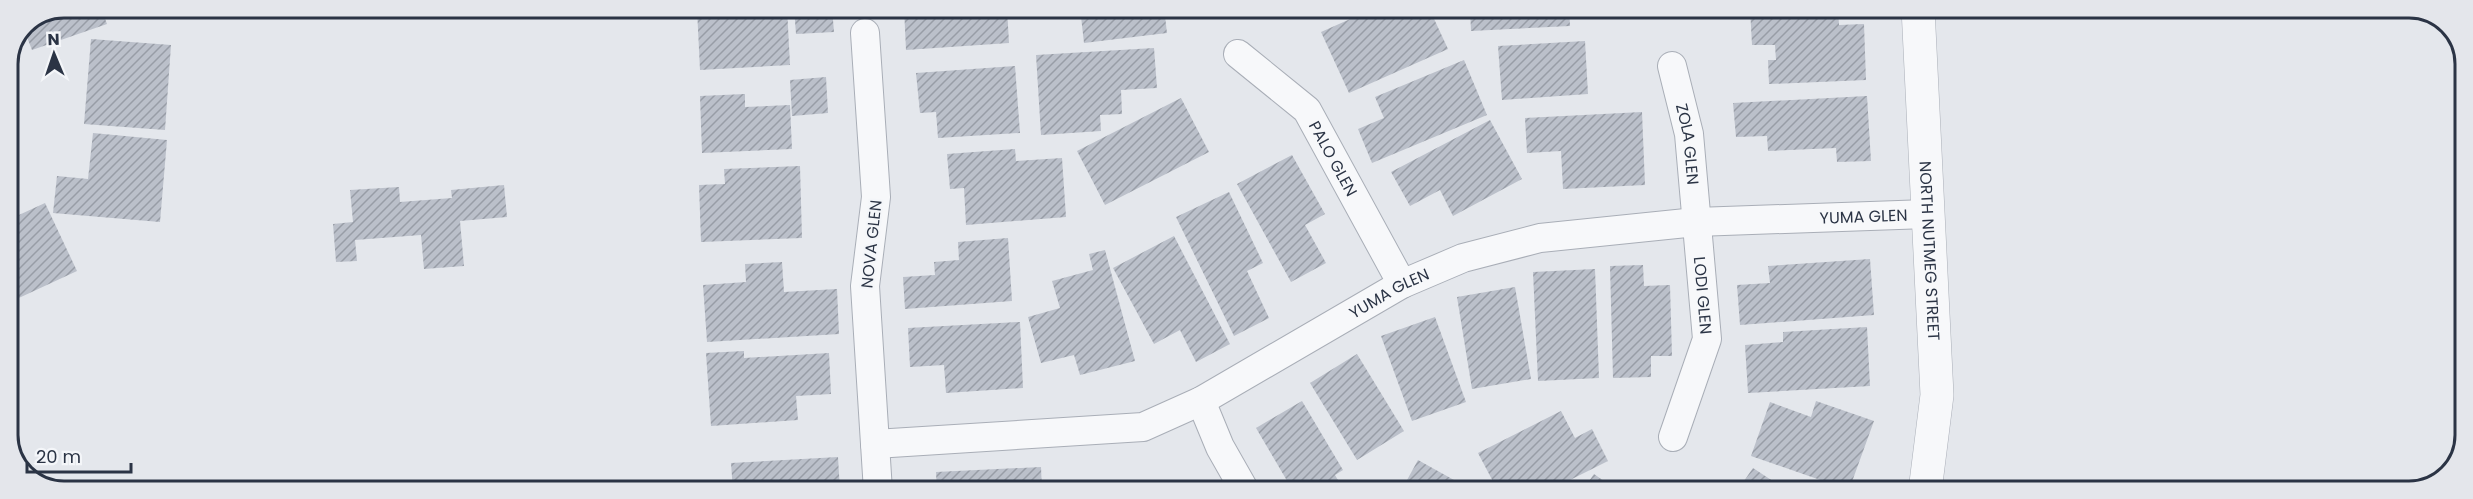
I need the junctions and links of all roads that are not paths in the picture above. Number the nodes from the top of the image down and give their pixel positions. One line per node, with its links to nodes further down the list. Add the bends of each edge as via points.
1 (1918, 18): 5 (street, NORTH NUTMEG STREET)
2 (865, 33): 10 (street, NOVA GLEN, via 876,197 865,286)
3 (1238, 54): 7 (street, PALO GLEN, via 1307,110)
4 (1672, 66): 6 (street, ZOLA GLEN, via 1689,134)
5 (1927, 214): 6 (street, YUMA GLEN); 13 (street, NORTH NUTMEG STREET, via 1937,395)
6 (1696, 222): 7 (street, YUMA GLEN, via 1540,238 1464,258); 9 (street, LODI GLEN, via 1707,339)
7 (1402, 284): 8 (street, YUMA GLEN)
8 (1201, 401): 10 (street, YUMA GLEN, via 1143,427); 12 (street)
9 (1673, 437)
10 (875, 444): 11 (street, NOVA GLEN)
11 (877, 481)
12 (1239, 481)
13 (1926, 481)

